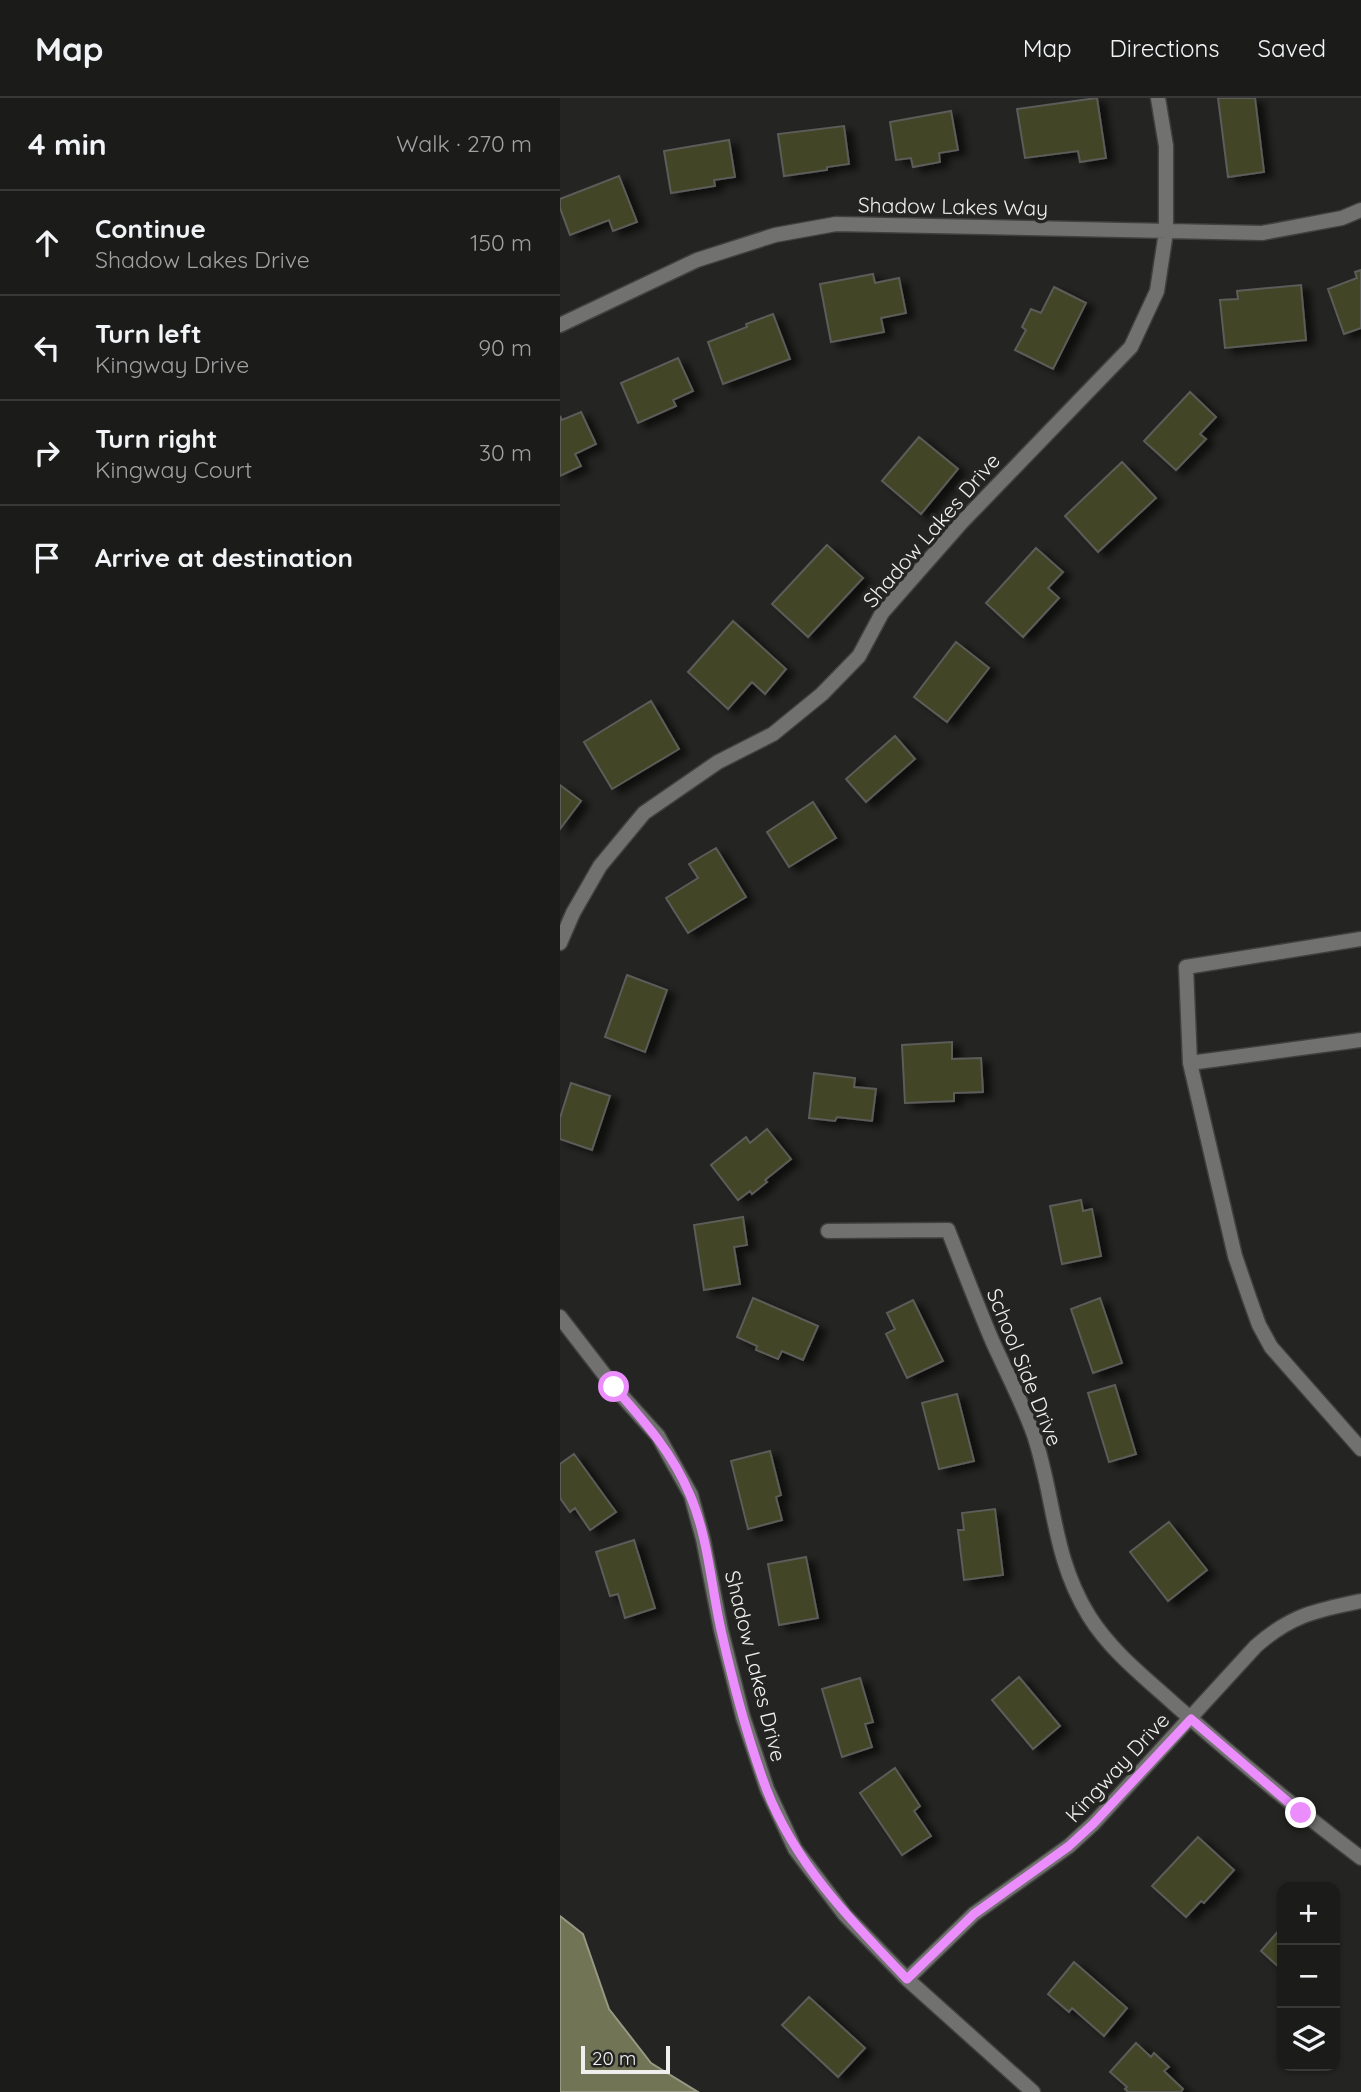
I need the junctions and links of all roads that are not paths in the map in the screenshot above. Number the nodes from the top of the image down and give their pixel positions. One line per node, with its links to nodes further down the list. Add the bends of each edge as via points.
1 (1157, 98): 3 (street, Shadow Lakes Drive, via 1166,146)
2 (1361, 210): 3 (street, Shadow Lakes Way, via 1262,233)
3 (1166, 232): 4 (street, Shadow Lakes Way, via 836,224 775,235 697,260); 6 (street, Shadow Lakes Drive, via 1157,291 1131,346 881,613 859,656 822,694 773,734 718,762 643,813 600,866)
4 (560, 325)
5 (1361, 939): 8 (street, via 1186,967)
6 (560, 943)
7 (1361, 1040): 8 (street)
8 (1190, 1063): 11 (street, via 1235,1256 1259,1325 1271,1347)
9 (828, 1231): 13 (street, School Side Drive, via 948,1230 1035,1438 1057,1539 1075,1589 1104,1638)
10 (560, 1317): 15 (street, Shadow Lakes Drive, via 658,1436 691,1495 743,1717 767,1789 795,1849 845,1915)
11 (1361, 1450)
12 (1361, 1601): 13 (street, Kingway Drive, via 1324,1608 1275,1629)
13 (1191, 1719): 14 (street); 15 (street, Kingway Drive, via 1069,1846 974,1914)
14 (1361, 1858)
15 (907, 1979): 16 (street, Shadow Lakes Drive)
16 (1033, 2092)

